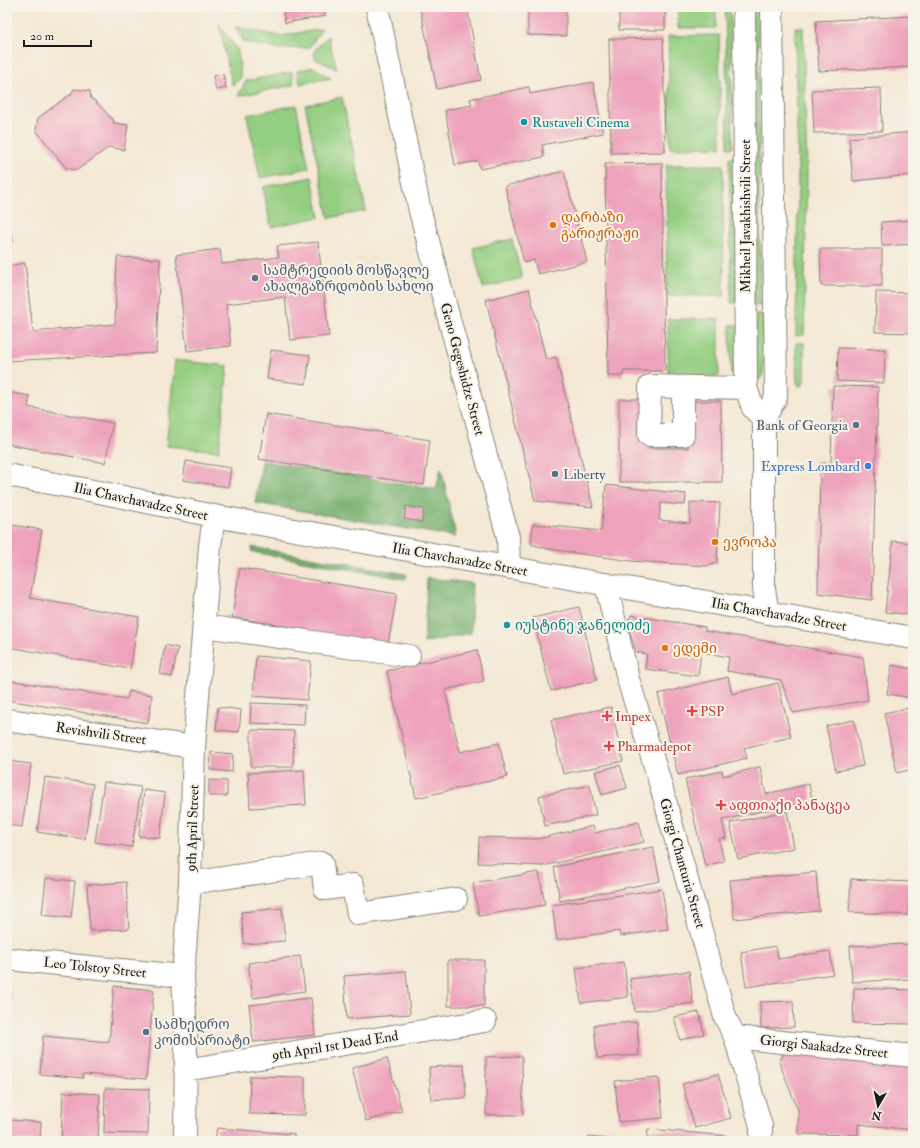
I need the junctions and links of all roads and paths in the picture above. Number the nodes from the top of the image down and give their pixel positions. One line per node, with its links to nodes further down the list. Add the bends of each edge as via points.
1 (377, 7): 9 (street, Geno Gegeshidze Street, via 420,211 508,537)
2 (744, 7): 5 (street, Mikheil Javakhishvili Street)
3 (772, 7): 6 (street, Mikheil Javakhishvili Street, via 776,397)
4 (683, 387): 5 (street)
5 (746, 388): 6 (street, Mikheil Javakhishvili Street, via 753,408)
6 (764, 419): 11 (street, Mikheil Javakhishvili Street, via 764,589)
7 (7, 475): 8 (street, Ilia Chavchavadze Street)
8 (214, 516): 9 (street, Ilia Chavchavadze Street); 12 (street, 9th April Street)
9 (509, 567): 10 (street, Ilia Chavchavadze Street)
10 (606, 584): 11 (street, Ilia Chavchavadze Street); 22 (street, Giorgi Chanturia Street, via 628,679 725,1017)
11 (768, 612): 13 (street, Ilia Chavchavadze Street)
12 (204, 626): 14 (street); 16 (street, 9th April Street)
13 (913, 638)
14 (409, 656)
15 (7, 720): 16 (street, Revishvili Street)
16 (194, 747): 17 (street, 9th April Street)
17 (190, 883): 18 (street, via 322,864 325,889 354,885 358,914); 20 (street, 9th April Street)
18 (456, 899)
19 (7, 959): 20 (street, Leo Tolstoy Street)
20 (183, 976): 24 (street, 9th April Street)
21 (485, 1021): 24 (street, 9th April 1st Dead End)
22 (735, 1037): 23 (street, Giorgi Saakadze Street); 26 (street, Giorgi Chanturia Street, via 761,1126)
23 (913, 1056)
24 (185, 1070): 25 (street, 9th April Street)
25 (184, 1141)
26 (762, 1141)

